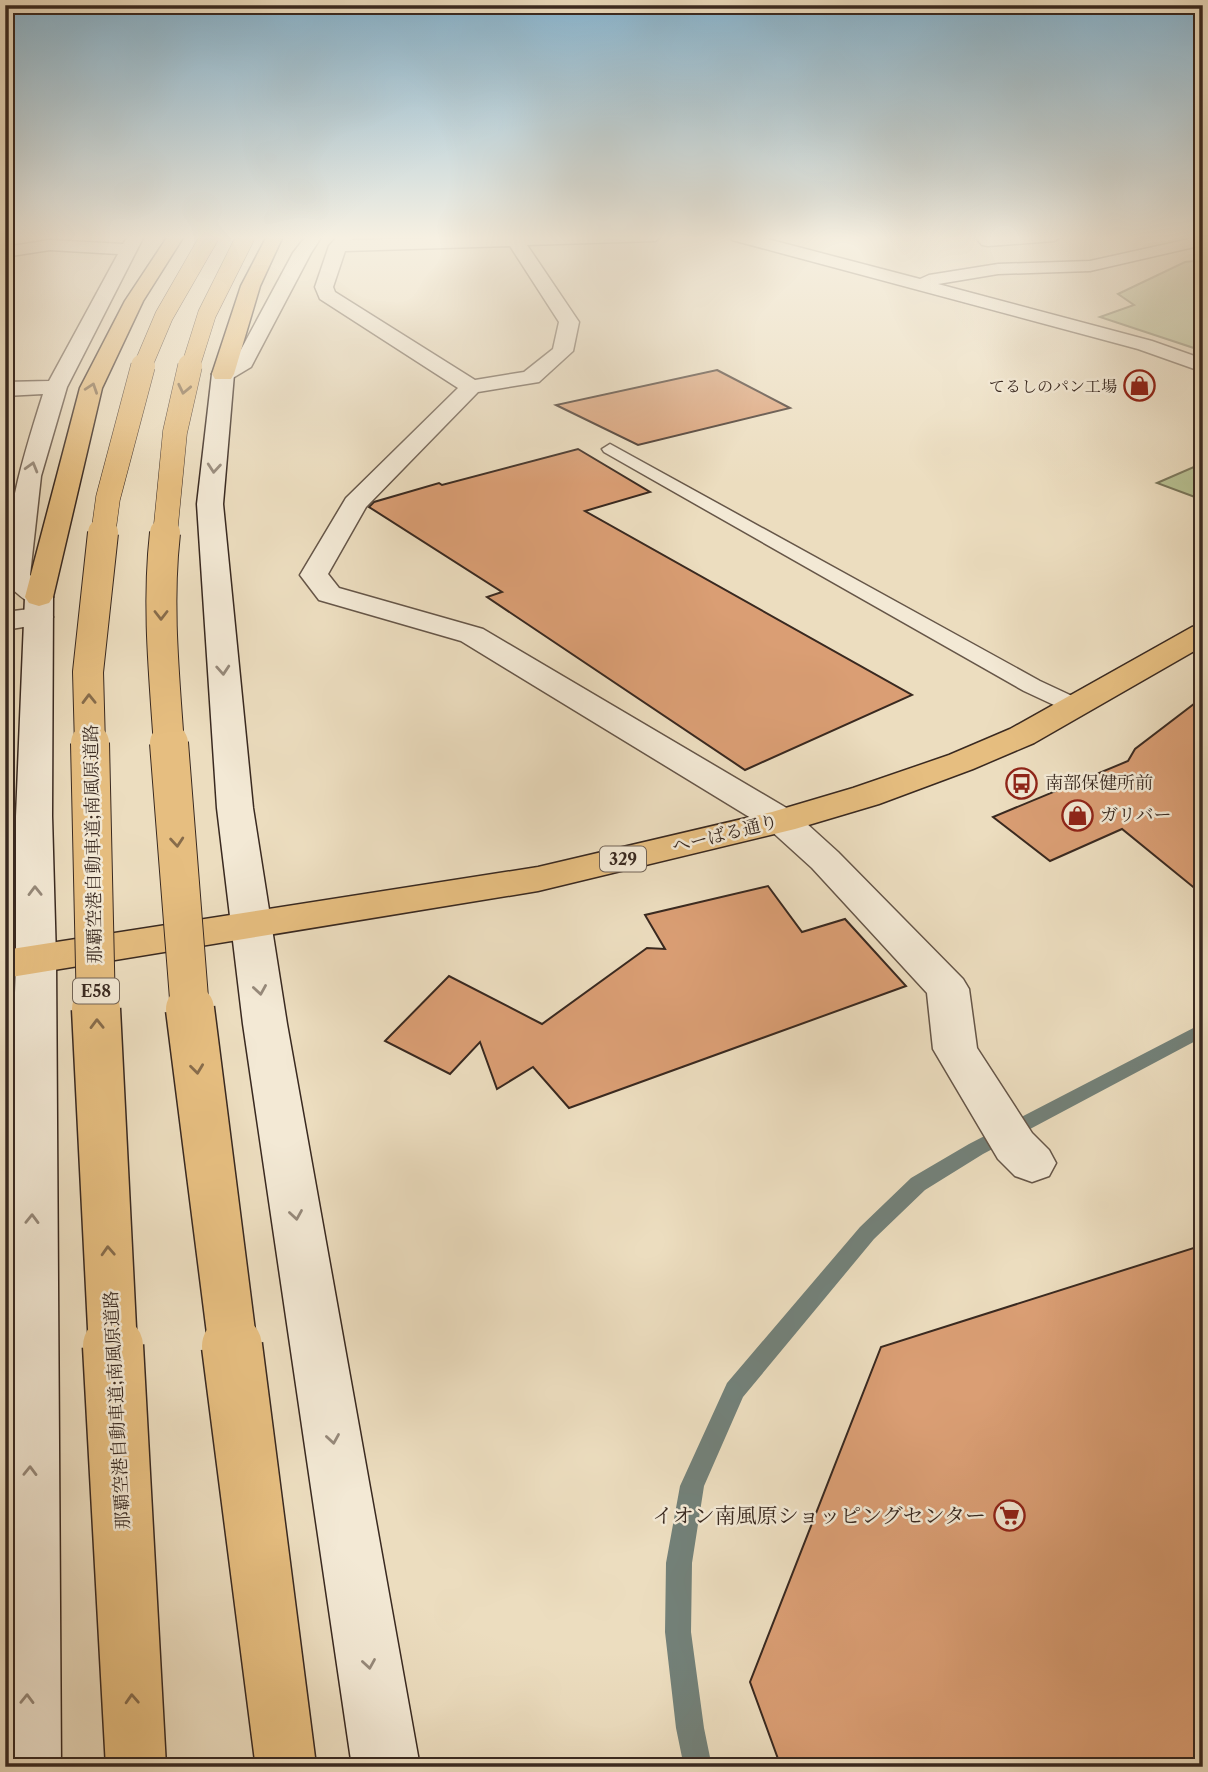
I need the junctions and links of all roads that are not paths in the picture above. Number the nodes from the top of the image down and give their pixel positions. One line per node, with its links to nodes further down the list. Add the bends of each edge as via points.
1 (92, 319): 12 (street)
2 (125, 319): 16 (highway, one-way to 2, via 91,388)
3 (163, 319): 24 (highway, 那覇空港自動車道;南風原道路 / E58, one-way to 3, bridge, via 97,1043 88,672 108,498 139,375)
4 (205, 319): 25 (highway, one-way to 25, bridge, via 175,432 161,569 162,652 190,1014)
5 (239, 319): 11 (highway)
6 (267, 319): 11 (street, via 244,363)
7 (364, 319): 13 (street)
8 (567, 319): 13 (street, via 563,351 531,377)
9 (1049, 319): 10 (street)
10 (1203, 366)
11 (223, 374): 20 (street, one-way to 20, via 211,504 232,782)
12 (56, 387): 14 (street); 16 (street, one-way to 12, via 16,577 29,476)
13 (471, 387): 19 (street, via 355,503 314,575 329,594 472,635)
14 (5, 388)
15 (610, 449): 18 (lane)
16 (27, 611): 21 (street, one-way to 16, via 34,816)
17 (1203, 633): 18 (highway, へーばる通り / 329)
18 (1077, 707): 19 (highway, へーばる通り / 329, via 961,762)
19 (782, 821): 20 (highway, へーばる通り / 329, via 538,878); 22 (street, via 948,989 955,1049)
20 (250, 923): 21 (highway, へーばる通り / 329); 26 (street, one-way to 26)
21 (15, 966): 23 (street, one-way to 21)
22 (1024, 1155)
23 (27, 1767)
24 (136, 1767)
25 (286, 1767)
26 (386, 1767)

